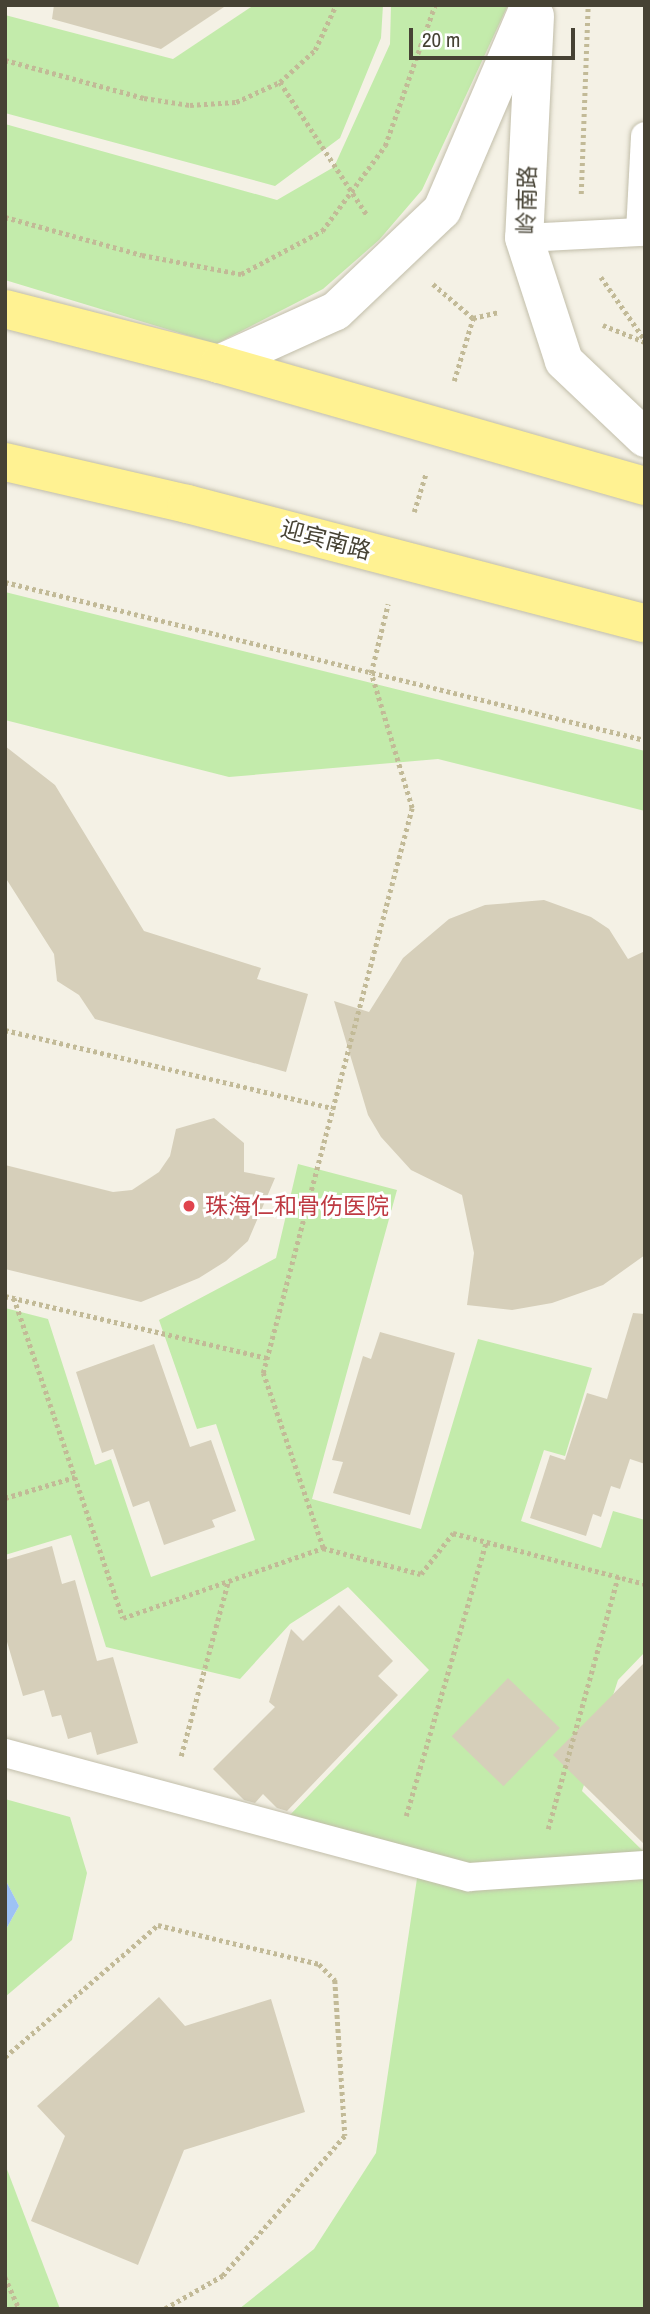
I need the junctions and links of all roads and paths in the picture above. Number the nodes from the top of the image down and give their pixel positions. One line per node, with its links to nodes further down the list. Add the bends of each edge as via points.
1 (337, 5): 6 (path, via 315,50)
2 (435, 5): 8 (path, via 385,146)
3 (533, 5): 11 (street, 岭南路); 12 (street, via 442,211)
4 (588, 5): 10 (path)
5 (5, 60): 6 (path, via 190,105 236,102)
6 (280, 82): 8 (path)
7 (645, 136): 10 (lane, via 640,232)
8 (350, 193): 9 (path, via 322,231 241,275 142,255); 12 (path)
9 (5, 217)
10 (580, 235): 11 (lane); 15 (path, via 589,259)
11 (524, 238): 18 (street, 岭南路, via 565,361)
12 (397, 253): 16 (street, via 336,311)
13 (5, 309): 16 (main road)
14 (473, 318): 17 (path)
15 (645, 340)
16 (219, 364): 17 (main road)
17 (440, 428): 20 (main road); 21 (path)
18 (645, 438)
19 (5, 462): 21 (main road, 迎宾南路)
20 (645, 486)
21 (400, 559): 23 (main road, 迎宾南路); 24 (path)
22 (5, 582): 24 (path)
23 (645, 623)
24 (371, 673): 25 (path); 27 (path, via 412,808)
25 (645, 740)
26 (5, 1030): 27 (path)
27 (333, 1108): 30 (path)
28 (5, 1296): 29 (path)
29 (14, 1298): 30 (path); 31 (path)
30 (267, 1359): 34 (path, via 262,1373)
31 (75, 1477): 32 (path); 36 (path, via 123,1618)
32 (5, 1498)
33 (486, 1542): 34 (path, via 453,1533 421,1574); 35 (path); 40 (path)
34 (323, 1548): 36 (path)
35 (618, 1577): 37 (path); 42 (path)
36 (228, 1581): 39 (path)
37 (645, 1584)
38 (5, 1754): 39 (lane)
39 (170, 1797): 40 (lane)
40 (394, 1857): 42 (lane, via 469,1877)
41 (645, 1865): 42 (lane)
42 (536, 1873)
43 (5, 2057): 46 (path, via 158,1925 319,1964 335,1980 345,2136 223,2276)
44 (5, 2277): 45 (path)
45 (19, 2309)
46 (165, 2309)

